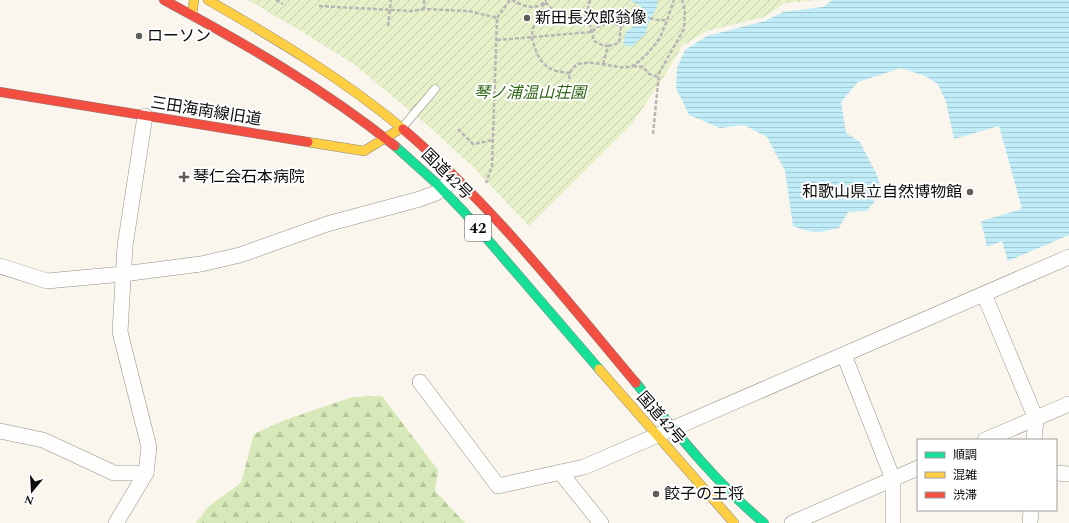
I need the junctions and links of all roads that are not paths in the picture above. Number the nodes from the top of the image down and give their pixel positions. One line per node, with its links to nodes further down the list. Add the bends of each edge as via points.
1 (164, 0): 4 (main road, 国道42号 / 42)
2 (194, 0): 4 (main road)
3 (208, 0): 8 (main road, 国道42号 / 42, via 318,66)
4 (192, 15): 9 (main road, 国道42号 / 42, via 271,59)
5 (436, 89): 8 (lane)
6 (0, 92): 7 (main road, 三田海南線旧道)
7 (145, 116): 9 (main road, 三田海南線旧道, via 364,151); 14 (street)
8 (402, 128): 9 (main road, 三田海南線旧道); 10 (main road, 国道42号 / 42)
9 (385, 138): 11 (main road, 国道42号 / 42)
10 (456, 178): 11 (street); 20 (main road, 国道42号 / 42, via 549,280)
11 (442, 188): 14 (street, via 420,199 327,224 240,255 201,264); 22 (main road, 国道42号 / 42)
12 (1069, 257): 15 (street)
13 (0, 266): 14 (street, via 47,281)
14 (123, 274): 27 (street, via 120,332 149,447)
15 (984, 294): 16 (street); 19 (street)
16 (844, 355): 20 (street); 30 (street)
17 (420, 382): 26 (street, via 498,486)
18 (1069, 404): 19 (street)
19 (1036, 419): 23 (street); 24 (street)
20 (674, 428): 22 (street); 35 (main road, 国道42号 / 42, via 737,498)
21 (0, 431): 27 (street, via 43,440 114,474)
22 (657, 436): 26 (street, via 584,467); 34 (main road, 国道42号 / 42)
23 (987, 439)
24 (1034, 439)
25 (917, 468): 30 (street)
26 (560, 472): 33 (street)
27 (146, 473): 32 (street)
28 (1057, 474): 29 (street)
29 (1069, 474)
30 (893, 479): 36 (street); 37 (street)
31 (1030, 511): 38 (street)
32 (116, 523)
33 (601, 523)
34 (734, 523)
35 (764, 523)
36 (792, 523)
37 (892, 523)
38 (1030, 523)

